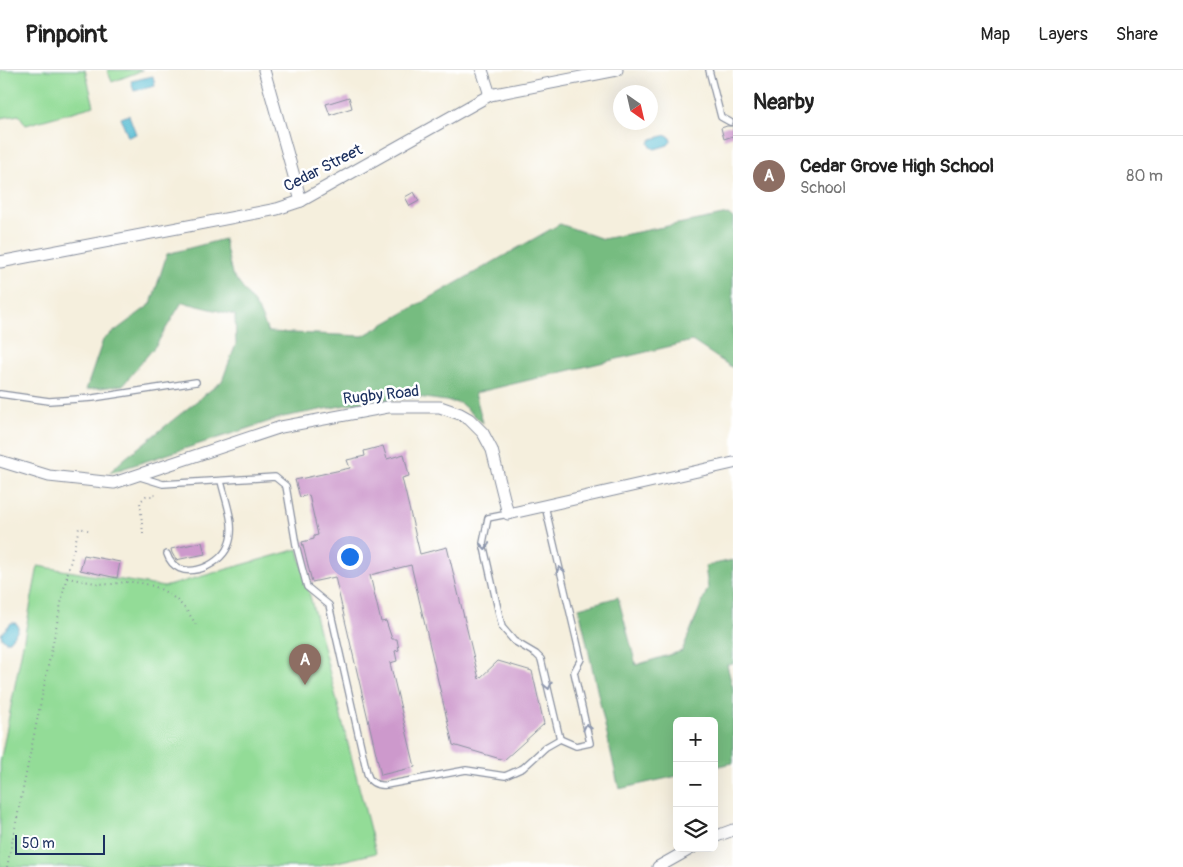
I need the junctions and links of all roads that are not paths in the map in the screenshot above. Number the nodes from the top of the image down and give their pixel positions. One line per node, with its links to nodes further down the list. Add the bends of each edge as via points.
1 (264, 70): 7 (street)
2 (482, 70): 5 (street)
3 (617, 70): 5 (street, Cedar Street)
4 (709, 70): 6 (lane, via 721,117)
5 (490, 95): 7 (street, Cedar Street)
6 (730, 122)
7 (301, 201): 8 (street, Cedar Street, via 277,209)
8 (0, 262)
9 (196, 382): 10 (lane, via 93,398 49,401)
10 (0, 394)
11 (0, 461): 13 (street, Rugby Road, via 49,476 114,483)
12 (733, 463): 15 (street)
13 (135, 476): 14 (lane, via 164,484); 16 (street, Rugby Road, via 281,427 388,407 440,407 469,419 483,433 492,450)
14 (221, 481): 17 (lane, via 232,529 223,555 206,567 184,570 175,568); 18 (lane, via 275,477 286,486 307,588 329,605 367,773 372,782 386,785 466,770 506,776 522,768)
15 (545, 506): 16 (street); 18 (lane, one-way to 15, via 576,746 590,743 574,672 581,659)
16 (508, 514): 18 (lane, one-way to 18, via 488,518 483,543 502,627 514,641 541,659)
17 (167, 554)
18 (560, 738)
19 (733, 830): 20 (street)
20 (718, 835)
21 (687, 852): 22 (street)
22 (672, 864): 23 (street)
23 (658, 867)

